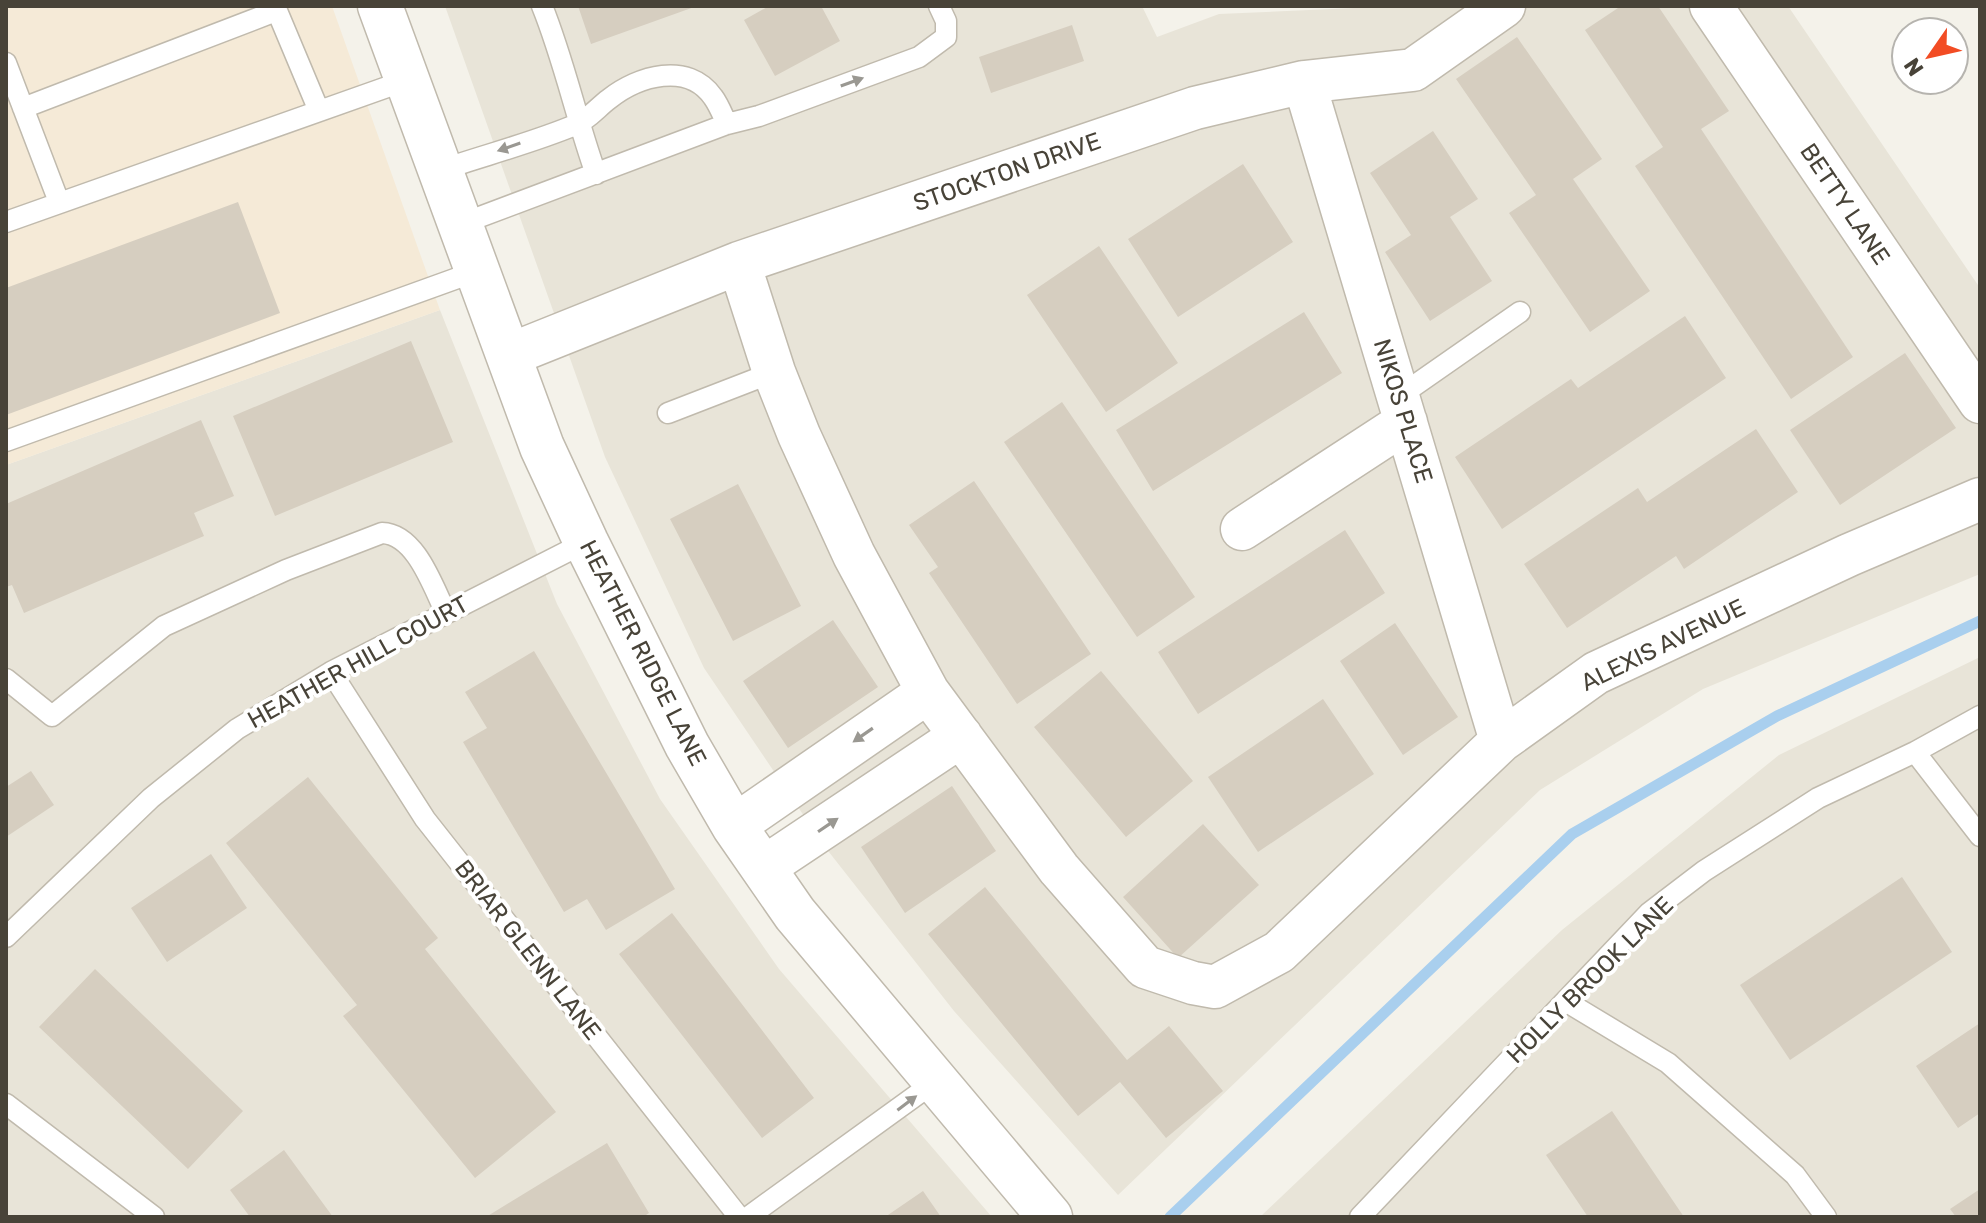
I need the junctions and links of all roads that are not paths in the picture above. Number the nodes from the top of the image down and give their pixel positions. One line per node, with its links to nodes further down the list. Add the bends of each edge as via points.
1 (380, 6): 8 (street, HEATHER RIDGE LANE)
2 (542, 6): 12 (lane, via 558,44)
3 (939, 6): 13 (lane, one-way to 3, via 919,57 946,37)
4 (1504, 6): 9 (street, STOCKTON DRIVE, via 1413,70)
5 (1711, 6): 24 (street, BETTY LANE)
6 (276, 8): 10 (lane); 11 (lane)
7 (6, 63): 10 (lane)
8 (407, 80): 11 (lane); 14 (street, HEATHER RIDGE LANE)
9 (1304, 82): 19 (street, STOCKTON DRIVE, via 1195,108); 25 (street, NIKOS PLACE)
10 (23, 108): 16 (lane)
11 (319, 111): 16 (lane)
12 (578, 124): 13 (lane, via 638,81 676,75 696,81 712,96); 14 (lane, one-way to 14); 15 (lane)
13 (727, 124): 15 (lane)
14 (441, 170): 18 (street, HEATHER RIDGE LANE)
15 (596, 174): 18 (lane)
16 (59, 202): 17 (lane)
17 (6, 222)
18 (461, 224): 20 (street, HEATHER RIDGE LANE)
19 (739, 263): 22 (street, STOCKTON DRIVE); 23 (street)
20 (477, 271): 22 (street, HEATHER RIDGE LANE); 27 (lane)
21 (1520, 312): 25 (lane)
22 (509, 355): 30 (street, HEATHER RIDGE LANE, via 542,447)
23 (774, 372): 26 (lane); 34 (street, via 857,560)
24 (1980, 402)
25 (1402, 410): 29 (street); 37 (street, NIKOS PLACE)
26 (668, 413)
27 (6, 441)
28 (1980, 499): 37 (street, ALEXIS AVENUE, via 1596,673)
29 (1242, 529)
30 (586, 542): 31 (lane, HEATHER HILL COURT); 39 (street, HEATHER RIDGE LANE, via 687,745)
31 (446, 613): 32 (lane, HEATHER HILL COURT); 33 (lane, via 419,560 392,533 382,533 164,626 52,716)
32 (331, 672): 42 (lane, HEATHER HILL COURT, via 237,729 151,798); 47 (lane, BRIAR GLENN LANE, via 425,819)
33 (6, 679)
34 (928, 692): 36 (street); 39 (street, one-way to 39)
35 (1980, 716): 38 (lane, HOLLY BROOK LANE)
36 (961, 736): 37 (street, ALEXIS AVENUE, via 1059,869 1145,967 1215,987 1279,952); 41 (street, one-way to 36)
37 (1501, 741)
38 (1915, 752): 40 (lane); 43 (lane, HOLLY BROOK LANE, via 1818,798 1704,871 1649,913)
39 (734, 826): 41 (street, HEATHER RIDGE LANE)
40 (1980, 836)
41 (763, 868): 44 (street, HEATHER RIDGE LANE, via 795,914)
42 (6, 937)
43 (1567, 1002): 50 (lane, HOLLY BROOK LANE); 51 (lane, via 1668,1063 1795,1175)
44 (936, 1081): 48 (lane, one-way to 44); 49 (street, HEATHER RIDGE LANE)
45 (6, 1104): 46 (lane)
46 (154, 1217)
47 (739, 1217)
48 (748, 1217)
49 (1050, 1217)
50 (1360, 1217)
51 (1826, 1217)

